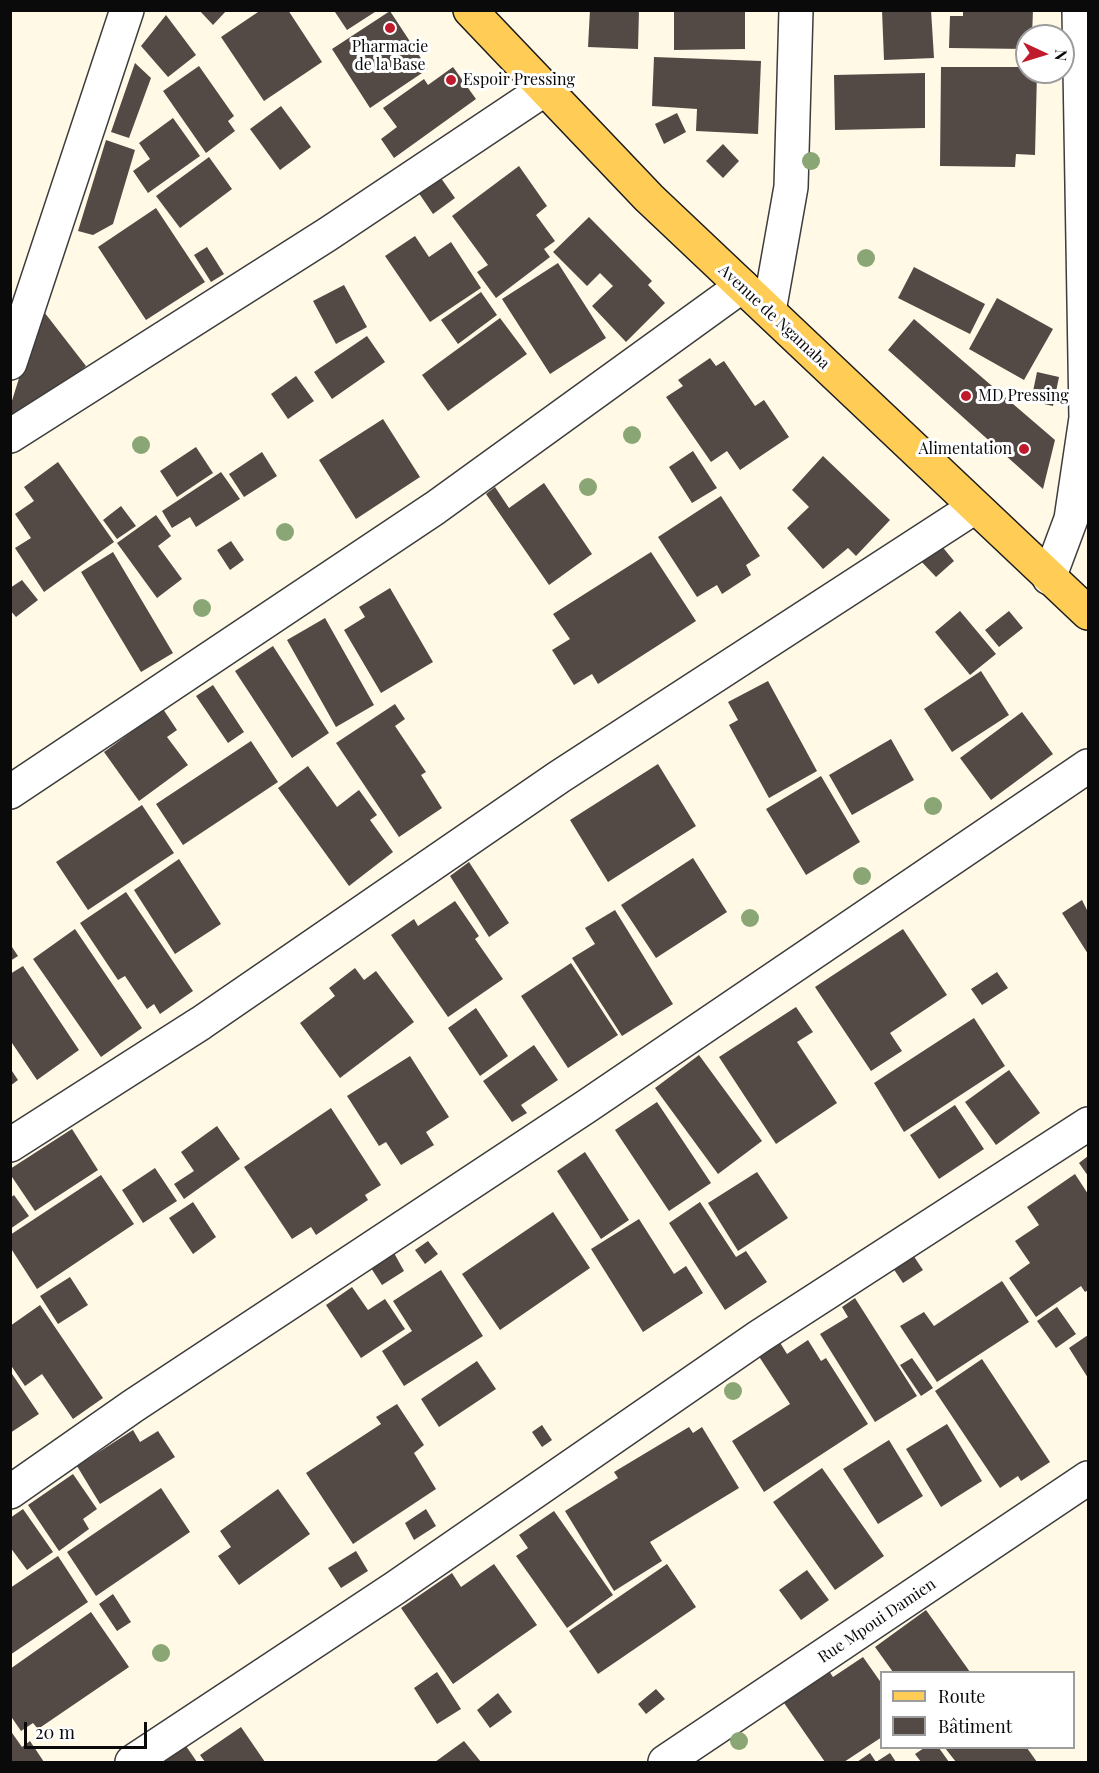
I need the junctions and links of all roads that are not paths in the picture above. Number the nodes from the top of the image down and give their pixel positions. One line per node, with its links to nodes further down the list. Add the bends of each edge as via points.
1 (127, 10): 8 (street)
2 (470, 10): 5 (main road, Avenue de Ngamaba)
3 (796, 10): 7 (street, via 791,187)
4 (1079, 10): 11 (street, via 1086,418 1071,519)
5 (545, 89): 6 (main road, Avenue de Ngamaba, via 649,198); 9 (street, via 327,234)
6 (742, 286): 7 (main road, Avenue de Ngamaba); 14 (street, via 435,508)
7 (769, 310): 10 (main road, Avenue de Ngamaba)
8 (10, 363)
9 (10, 436)
10 (975, 507): 11 (main road, Avenue de Ngamaba); 16 (street, via 559,777 201,1023)
11 (1050, 578): 12 (main road, Avenue de Ngamaba)
12 (1089, 613)
13 (1089, 766): 18 (street)
14 (10, 792)
15 (1089, 1124): 19 (street, via 760,1336 395,1588)
16 (10, 1145)
17 (1089, 1478): 20 (street, Rue Mpoui Damien)
18 (10, 1492)
19 (132, 1762)
20 (665, 1762)

